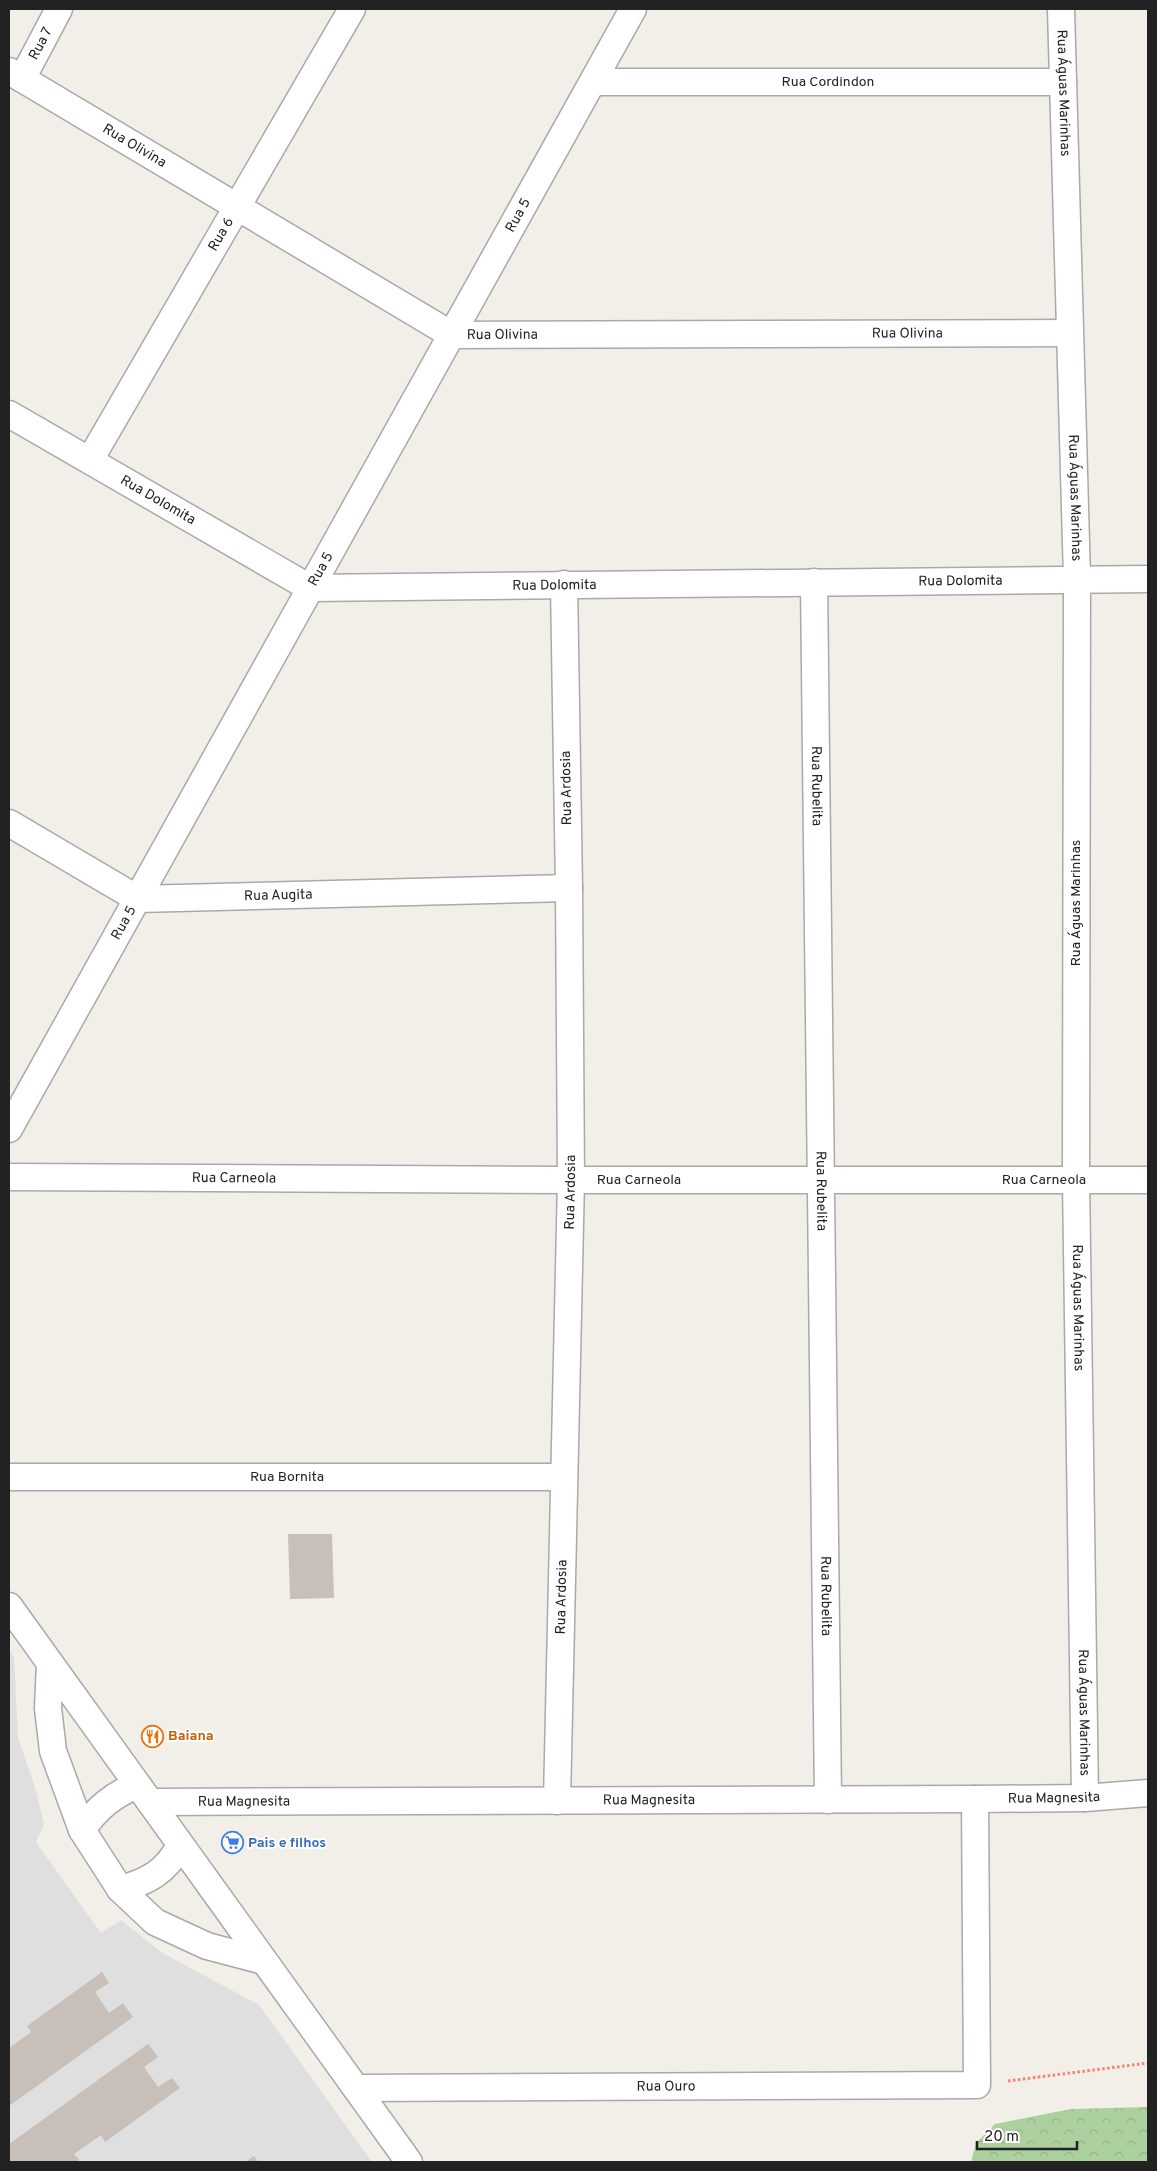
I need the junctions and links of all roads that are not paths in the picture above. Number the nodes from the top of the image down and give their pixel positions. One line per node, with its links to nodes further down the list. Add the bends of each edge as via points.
1 (59, 9): 5 (street, Rua 7)
2 (352, 9): 8 (street, Rua 6)
3 (634, 9): 6 (street, Rua 5)
4 (1061, 9): 7 (street, Rua Águas Marinhas)
5 (15, 75): 8 (street, Rua Olivina)
6 (593, 82): 7 (street, Rua Cordindon); 10 (street, Rua 5)
7 (1063, 82): 9 (street, Rua Águas Marinhas)
8 (237, 207): 10 (street, Rua Olivina); 12 (street, Rua 6)
9 (1070, 334): 10 (street, Rua Olivina); 13 (street, Rua Águas Marinhas)
10 (452, 335): 17 (street, Rua 5)
11 (9, 414): 12 (street, Rua Dolomita)
12 (90, 460): 17 (street, Rua Dolomita)
13 (1077, 579): 14 (street, Rua Dolomita); 15 (street, Rua Dolomita); 25 (street, Rua Águas Marinhas)
14 (1148, 579)
15 (814, 582): 16 (street, Rua Dolomita); 24 (street, Rua Rubelita)
16 (564, 584): 17 (street, Rua Dolomita); 19 (street, Rua Ardosia)
17 (310, 588): 20 (street, Rua 5)
18 (9, 823): 20 (street)
19 (569, 888): 20 (street, Rua Augita); 23 (street, Rua Ardosia)
20 (138, 898): 21 (street, Rua 5)
21 (9, 1129)
22 (9, 1177): 23 (street, Rua Carneola)
23 (571, 1180): 24 (street, Rua Carneola); 28 (street, Rua Ardosia)
24 (821, 1180): 25 (street, Rua Carneola); 35 (street, Rua Rubelita)
25 (1076, 1180): 26 (street, Rua Carneola); 33 (street, Rua Águas Marinhas)
26 (1148, 1180)
27 (9, 1477): 28 (street, Rua Bornita)
28 (564, 1477): 36 (street, Rua Ardosia)
29 (9, 1606): 30 (street)
30 (50, 1663): 32 (street); 37 (street, via 48,1708 53,1751)
31 (1148, 1793): 33 (street, Rua Magnesita)
32 (143, 1794): 36 (street, Rua Magnesita); 37 (street, via 108,1800 93,1813); 38 (street)
33 (1085, 1798): 34 (street, Rua Magnesita)
34 (975, 1799): 35 (street, Rua Magnesita); 41 (street, Rua Ouro, via 978,2085)
35 (828, 1800): 36 (street, Rua Magnesita)
36 (557, 1801)
37 (82, 1830): 39 (street)
38 (180, 1845): 39 (street, via 170,1862 155,1876); 40 (street)
39 (120, 1889): 40 (street, via 155,1922 207,1946)
40 (264, 1961): 41 (street)
41 (356, 2088): 42 (street)
42 (409, 2162)

